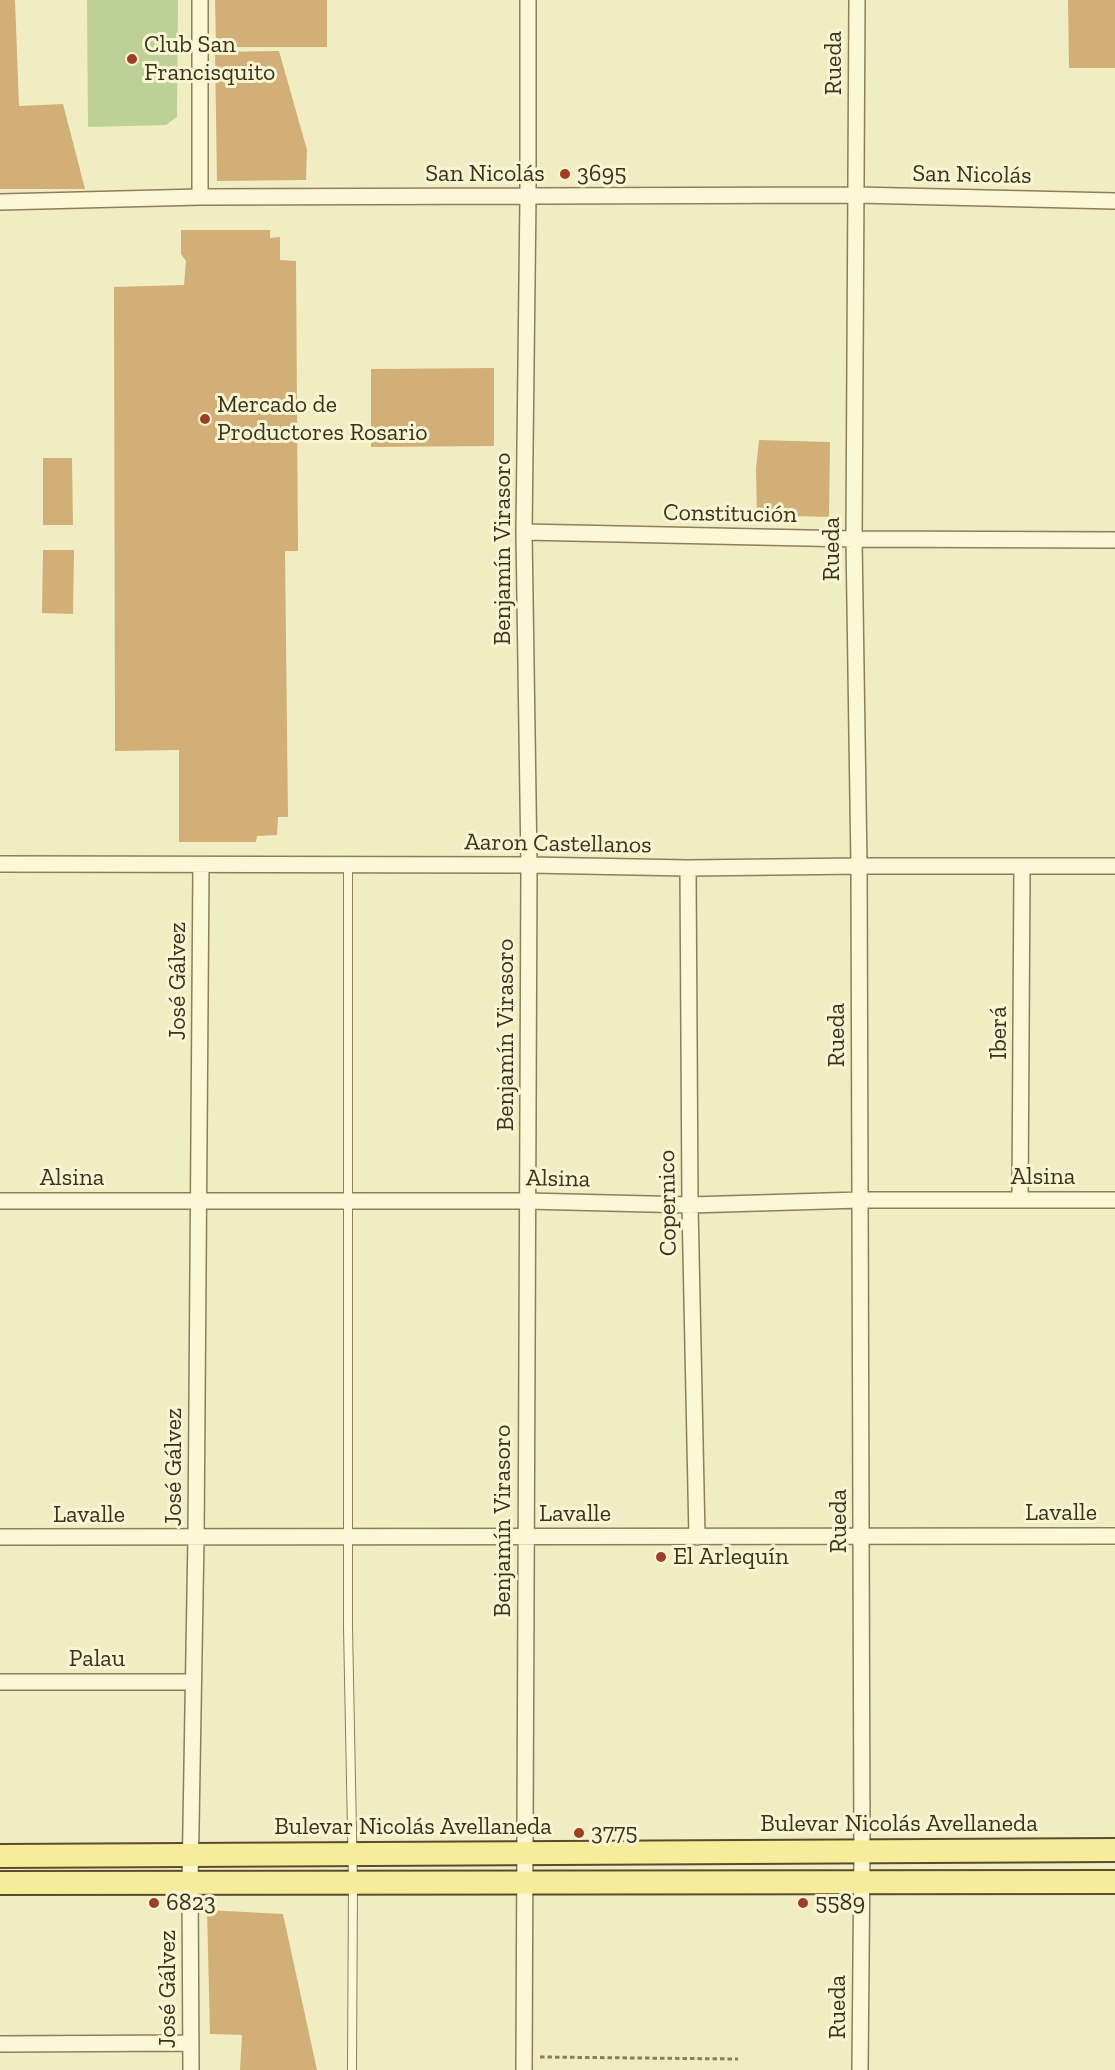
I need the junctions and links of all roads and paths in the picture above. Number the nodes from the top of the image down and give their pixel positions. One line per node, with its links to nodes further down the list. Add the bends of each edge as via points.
1 (200, 0): 6 (street)
2 (528, 0): 5 (street, Benjamín Virasoro)
3 (856, 0): 4 (street, Rueda)
4 (857, 195): 5 (street, San Nicolás); 7 (street, San Nicolás); 10 (street, Rueda)
5 (528, 196): 6 (street, San Nicolás); 9 (street, Benjamín Virasoro)
6 (200, 198): 8 (street, San Nicolás)
7 (1115, 201)
8 (0, 202)
9 (524, 532): 10 (street, Constitución); 15 (street, Benjamín Virasoro)
10 (854, 539): 11 (street, Constitución); 16 (street, Rueda)
11 (1115, 540)
12 (0, 864): 13 (street, Aaron Castellanos)
13 (201, 865): 14 (street, Aaron Castellanos); 25 (street, José Gálvez)
14 (348, 865): 15 (street, Aaron Castellanos); 26 (lane)
15 (529, 865): 19 (street, Aaron Castellanos); 20 (street, Benjamín Virasoro)
16 (859, 866): 17 (street, Aaron Castellanos); 19 (street, Aaron Castellanos); 21 (street, Rueda)
17 (1022, 866): 18 (street, Aaron Castellanos); 22 (street, Iberá)
18 (1115, 866)
19 (688, 868): 27 (street, Copernico)
20 (527, 1200): 26 (street, Alsina); 27 (street, Alsina); 32 (street, Benjamín Virasoro)
21 (860, 1200): 22 (street, Alsina); 27 (street, Alsina); 28 (street, Rueda)
22 (1020, 1200): 23 (street, Alsina)
23 (1115, 1200)
24 (0, 1201): 25 (street, Alsina)
25 (198, 1201): 26 (street, Alsina); 30 (street, José Gálvez)
26 (348, 1201): 31 (lane)
27 (690, 1206): 33 (street, Copernico)
28 (861, 1536): 29 (street, Lavalle); 33 (street, Lavalle); 38 (street, Rueda)
29 (1115, 1536)
30 (196, 1537): 31 (street, Lavalle); 34 (street, Lavalle); 36 (street, José Gálvez)
31 (349, 1537): 32 (street, Lavalle); 39 (lane)
32 (526, 1537): 33 (street, Lavalle); 40 (street, Benjamín Virasoro)
33 (697, 1537)
34 (0, 1538)
35 (0, 1682): 36 (street, Palau)
36 (193, 1682): 41 (street, José Gálvez)
37 (1115, 1850): 38 (main road, Bulevar Nicolás Avellaneda)
38 (862, 1851): 40 (main road, Bulevar Nicolás Avellaneda); 44 (street, Rueda)
39 (352, 1853): 40 (main road, Bulevar Nicolás Avellaneda); 41 (main road, Bulevar Nicolás Avellaneda); 43 (lane)
40 (524, 1853): 48 (street, Benjamín Virasoro)
41 (191, 1855): 42 (main road, Bulevar Nicolás Avellaneda); 47 (street, José Gálvez)
42 (0, 1856)
43 (353, 1882): 47 (main road); 48 (main road); 54 (lane)
44 (862, 1882): 45 (main road); 48 (main road); 55 (street, Rueda)
45 (1115, 1882)
46 (0, 1883): 47 (main road)
47 (190, 1883): 49 (street, José Gálvez)
48 (524, 1883): 52 (street, Benjamín Virasoro)
49 (191, 2043): 50 (street); 53 (street, José Gálvez)
50 (0, 2044)
51 (738, 2059): 52 (path)
52 (524, 2063)
53 (191, 2070)
54 (352, 2070)
55 (860, 2070)

